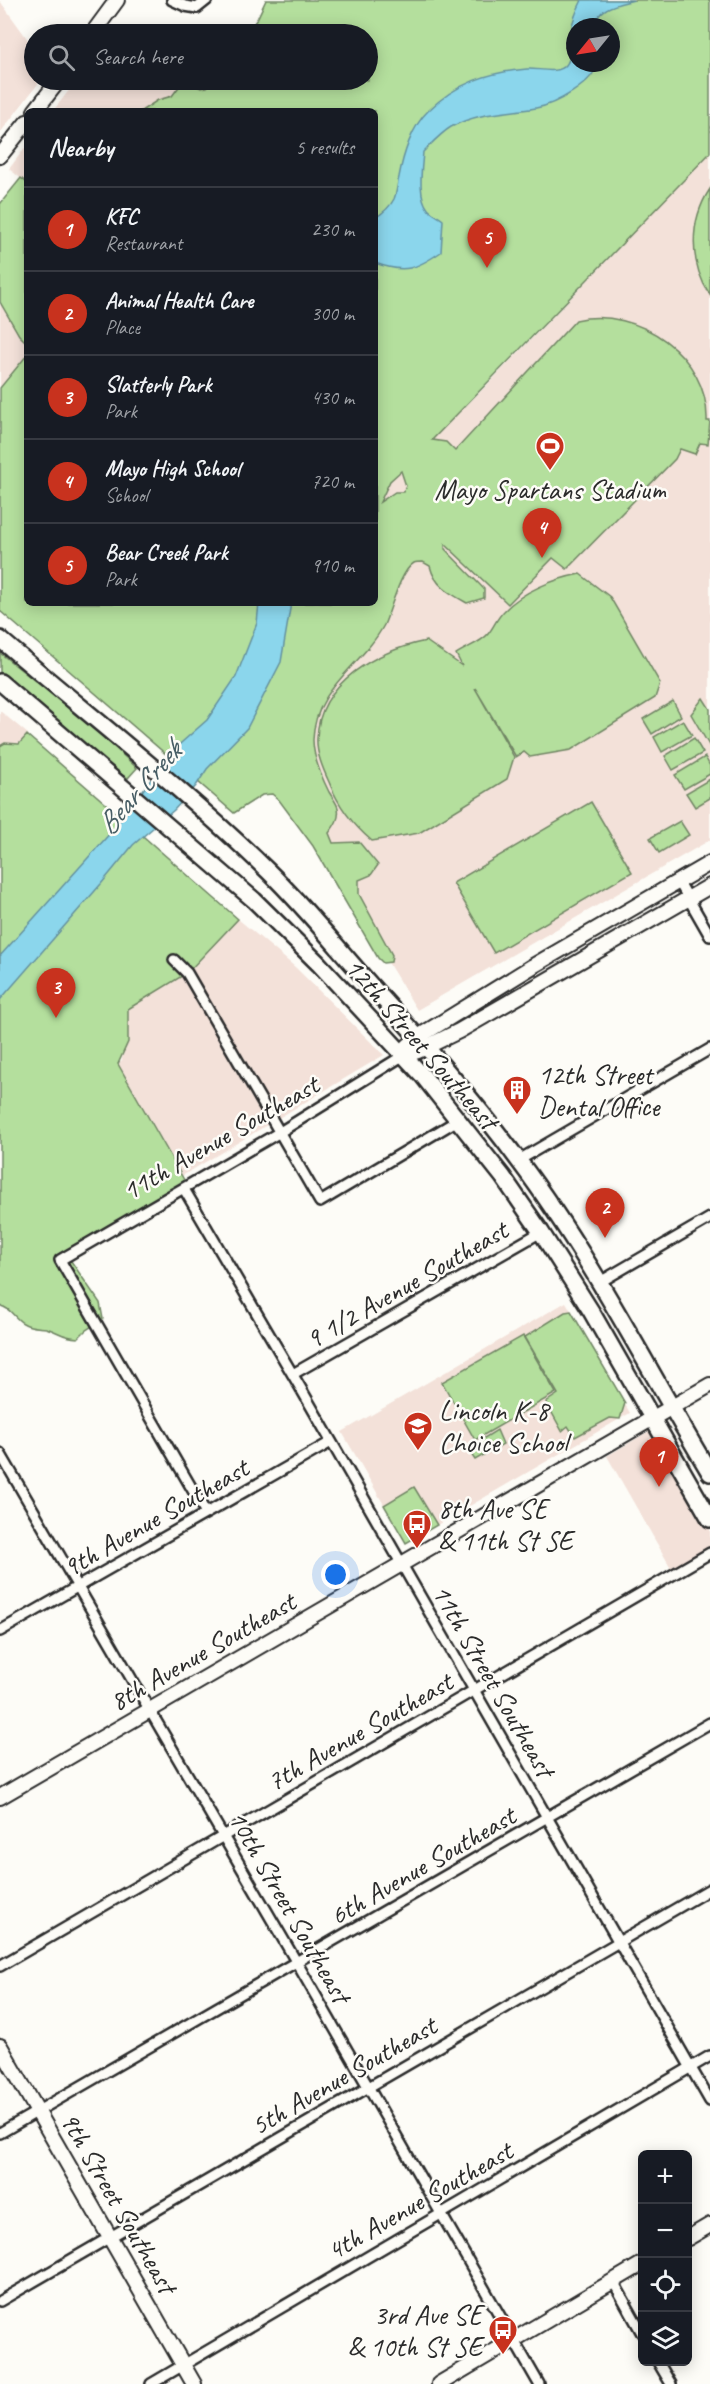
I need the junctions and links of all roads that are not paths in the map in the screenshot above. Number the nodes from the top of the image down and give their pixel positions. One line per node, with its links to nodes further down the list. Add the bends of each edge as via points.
1 (117, 0): 4 (street)
2 (172, 0): 3 (street, via 197,8)
3 (207, 0)
4 (99, 24)
5 (52, 90): 6 (street)
6 (38, 108)
7 (24, 126): 8 (street)
8 (0, 156)
9 (0, 639): 17 (main road, 12th Street Southeast, via 270,872)
10 (0, 682): 19 (main road, 12th Street Southeast, via 254,900)
11 (710, 863): 12 (street, 11th Avenue Southeast)
12 (679, 882): 14 (street); 17 (street, 11th Avenue Southeast, via 533,966)
13 (710, 886): 14 (street, 11th Avenue Southeast)
14 (688, 898): 15 (street); 17 (street, 11th Avenue Southeast, via 459,1031)
15 (710, 936)
16 (174, 960): 21 (street, via 188,973)
17 (422, 1042): 19 (street, 11th Avenue Southeast, via 408,1047); 22 (main road, 12th Street Southeast)
18 (710, 1050): 22 (street)
19 (404, 1055): 20 (main road, 12th Street Southeast); 21 (street, 11th Avenue Southeast)
20 (458, 1120): 21 (street, via 320,1202); 25 (main road, 12th Street Southeast)
21 (280, 1132): 23 (street, 11th Avenue Southeast)
22 (519, 1160): 26 (main road, 12th Street Southeast)
23 (184, 1189): 27 (street, 11th Street Southeast); 34 (street, 11th Avenue Southeast, via 60,1260)
24 (710, 1218): 26 (street)
25 (542, 1232): 27 (street, 9 1/2 Avenue Southeast); 30 (main road, 12th Street Southeast)
26 (600, 1282): 29 (main road, 12th Street Southeast)
27 (293, 1374): 31 (street, 11th Street Southeast)
28 (710, 1385): 29 (street, 8th Avenue Southeast)
29 (671, 1408): 30 (street, 8th Avenue Southeast); 33 (main road, 12th Street Southeast)
30 (653, 1419): 35 (main road, 12th Street Southeast); 37 (street, 8th Avenue Southeast)
31 (331, 1442): 34 (street, 9th Avenue Southeast); 37 (street, 11th Street Southeast)
32 (0, 1453): 38 (street, 10th Street Southeast)
33 (710, 1473)
34 (206, 1514): 38 (street, 9th Avenue Southeast)
35 (710, 1519)
36 (710, 1553): 40 (street, 7th Avenue Southeast)
37 (402, 1564): 40 (street, 11th Street Southeast); 41 (street, 8th Avenue Southeast)
38 (77, 1586): 39 (street, 9th Avenue Southeast); 41 (street, 10th Street Southeast)
39 (0, 1631)
40 (473, 1691): 44 (street, 11th Street Southeast); 45 (street, 7th Avenue Southeast)
41 (150, 1711): 43 (street, 8th Avenue Southeast); 45 (street, 10th Street Southeast)
42 (710, 1723): 44 (street, 6th Avenue Southeast)
43 (0, 1797)
44 (547, 1818): 47 (street, 11th Street Southeast); 48 (street, 6th Avenue Southeast)
45 (223, 1837): 48 (street, 10th Street Southeast); 49 (street, 7th Avenue Southeast)
46 (710, 1889): 47 (street, 5th Avenue Southeast)
47 (619, 1943): 52 (street, 11th Street Southeast); 53 (street, 5th Avenue Southeast)
48 (297, 1963): 53 (street, 10th Street Southeast); 55 (street, 6th Avenue Southeast)
49 (0, 1966)
50 (0, 2046): 55 (street, 9th Street Southeast)
51 (710, 2056): 52 (street, 4th Avenue Southeast)
52 (691, 2067): 54 (street, 11th Street Southeast); 57 (street, 4th Avenue Southeast)
53 (368, 2086): 57 (street, 10th Street Southeast); 60 (street, 5th Avenue Southeast)
54 (710, 2101)
55 (38, 2111): 56 (street, 6th Avenue Southeast); 60 (street, 9th Street Southeast)
56 (0, 2133)
57 (441, 2213): 65 (street, 10th Street Southeast); 66 (street, 4th Avenue Southeast)
58 (710, 2225): 59 (street)
59 (692, 2235)
60 (110, 2236): 63 (street, 5th Avenue Southeast); 66 (street, 9th Street Southeast)
61 (638, 2266): 62 (street)
62 (613, 2281): 64 (street); 65 (street)
63 (0, 2301)
64 (638, 2326)
65 (513, 2340): 70 (street); 71 (street, 10th Street Southeast)
66 (183, 2366): 68 (street, 4th Avenue Southeast); 69 (street, 9th Street Southeast)
67 (661, 2366): 72 (street)
68 (151, 2384)
69 (194, 2384)
70 (439, 2384)
71 (539, 2384)
72 (671, 2384)

